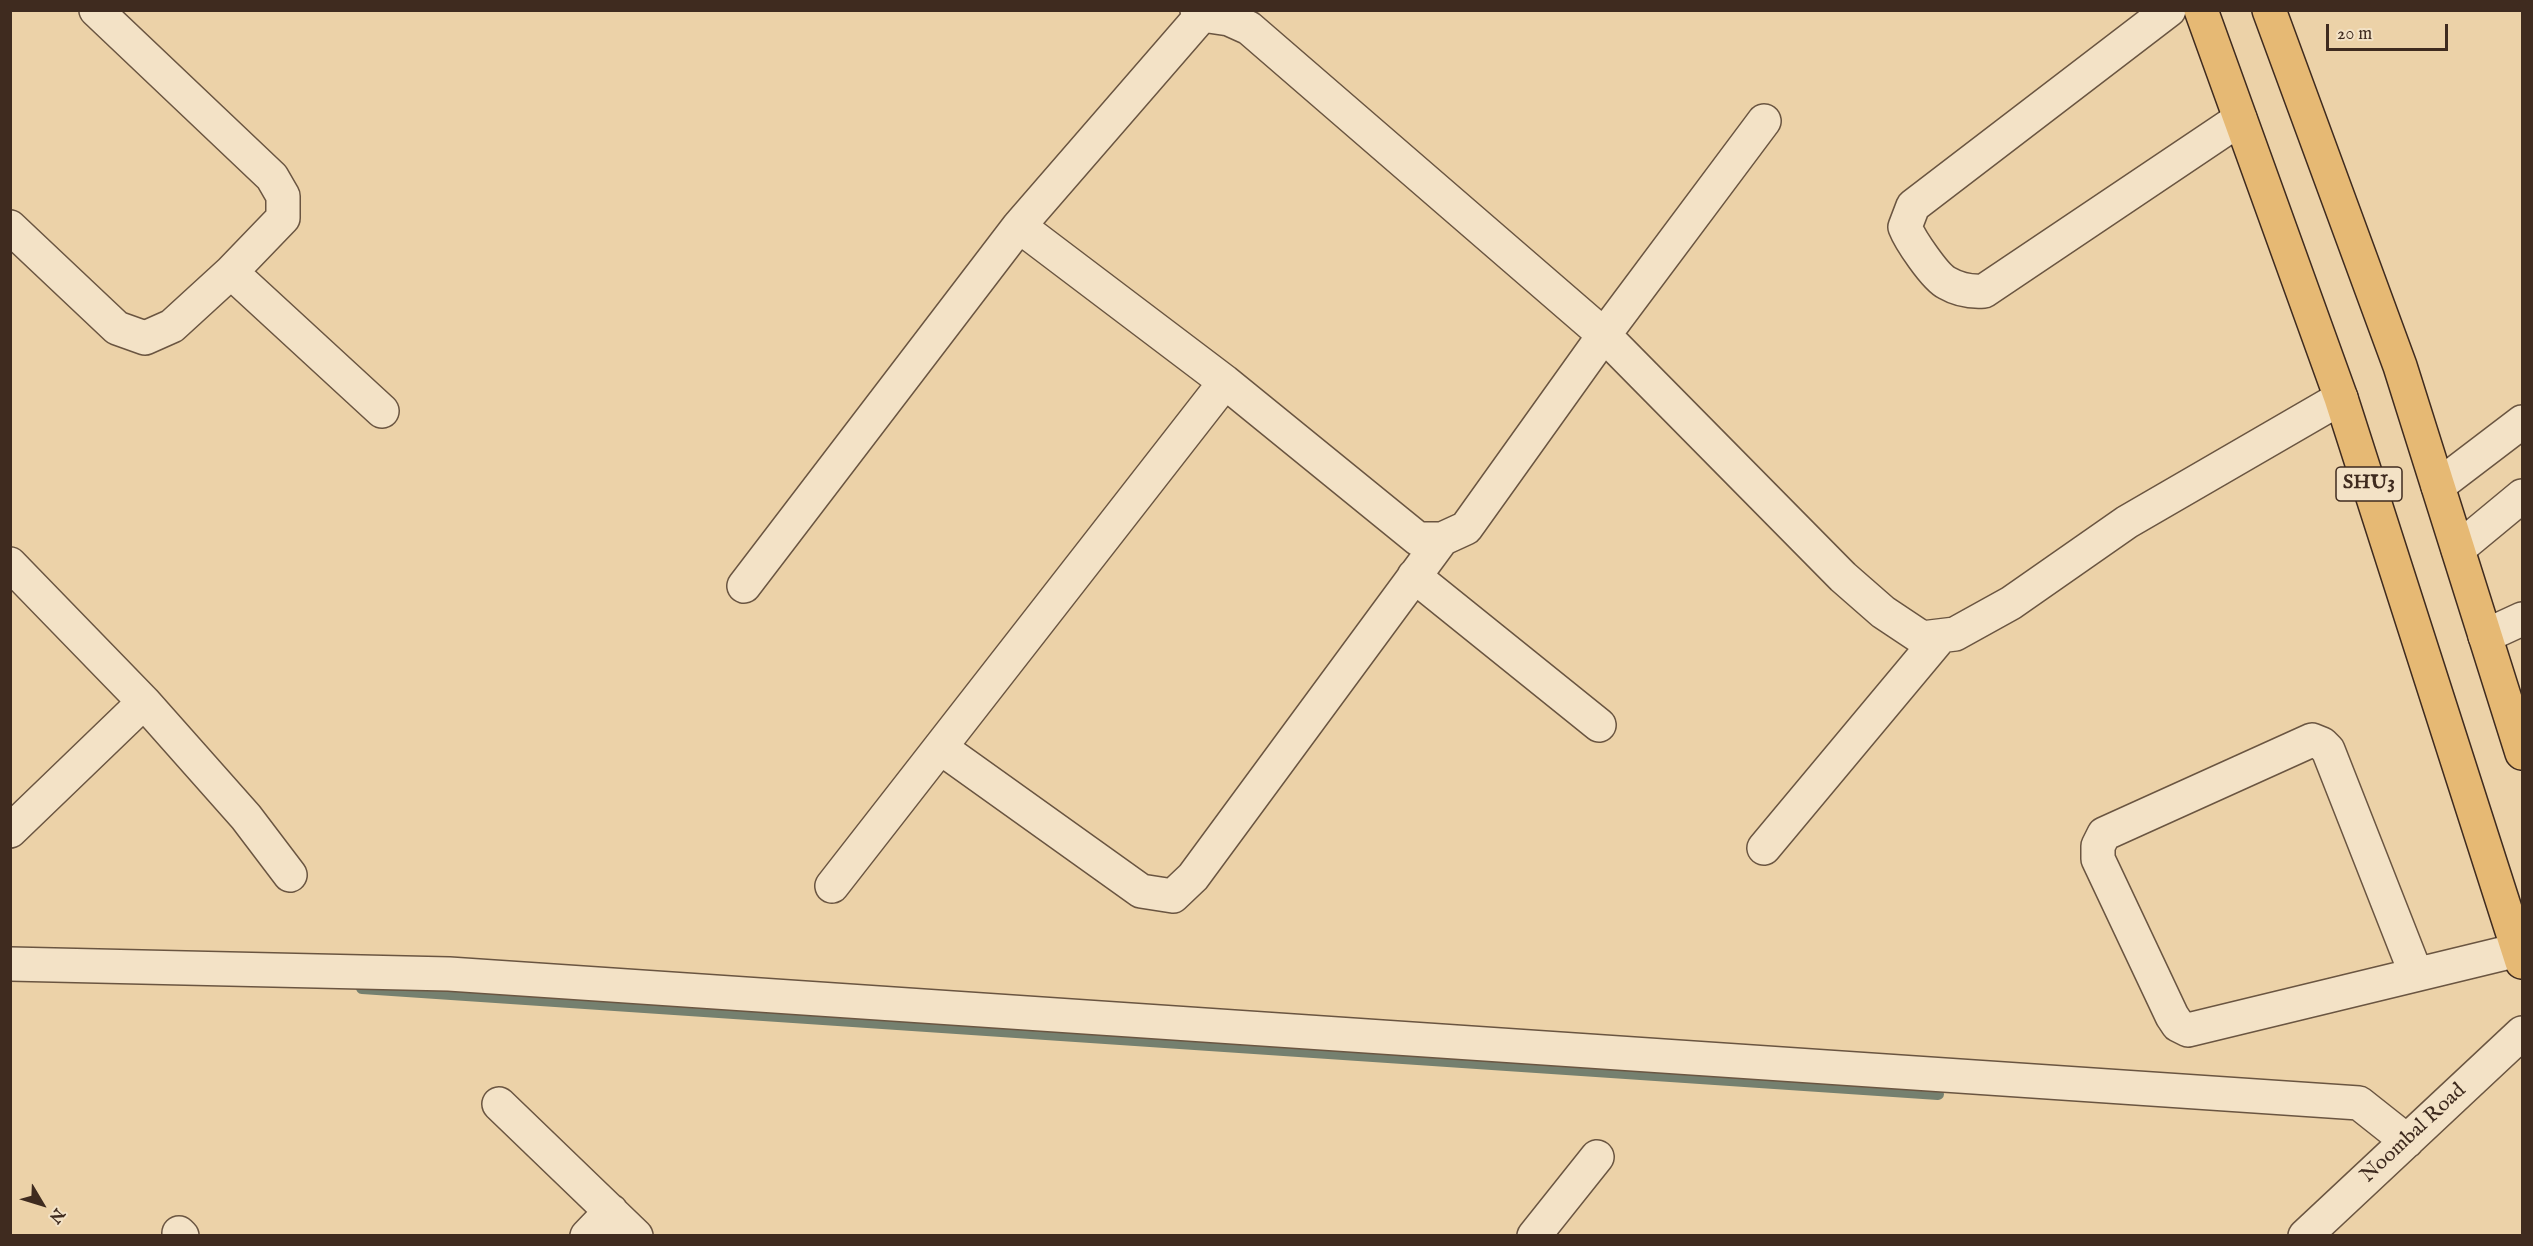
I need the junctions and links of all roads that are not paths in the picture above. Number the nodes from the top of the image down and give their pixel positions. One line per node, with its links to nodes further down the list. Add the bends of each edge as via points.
1 (96, 10): 10 (street, via 272,177 283,196 282,218)
2 (2169, 10): 6 (street, via 1913,206 1905,227 1910,240 1945,282 1967,292 1984,291)
3 (2201, 10): 6 (main road, SHU3)
4 (2269, 10): 16 (main road, SHU3, via 2400,366)
5 (1199, 13): 8 (street); 11 (street, via 1249,28)
6 (2240, 118): 13 (main road, SHU3)
7 (1764, 121): 11 (street)
8 (1019, 226): 12 (street); 22 (street)
9 (10, 227): 10 (street, via 117,328 145,338 172,326)
10 (231, 272): 14 (street)
11 (1604, 334): 18 (street, via 1466,528); 24 (street, via 1843,577 1883,612 1922,638)
12 (1225, 382): 18 (street, via 1418,539); 28 (street)
13 (2341, 398): 24 (street, via 2127,522 2011,603 1955,634); 34 (main road, SHU3)
14 (382, 411)
15 (2523, 422): 16 (street)
16 (2438, 486): 19 (main road, SHU3)
17 (2523, 496): 19 (street)
18 (1442, 539): 21 (street)
19 (2458, 549): 25 (main road, SHU3)
20 (10, 564): 26 (street)
21 (1414, 576): 27 (street); 28 (street, via 1193,877 1173,896 1141,891)
22 (744, 586)
23 (2523, 618): 25 (street)
24 (1941, 636): 31 (street)
25 (2485, 636): 29 (main road, SHU3)
26 (144, 702): 30 (street); 32 (street, via 246,817)
27 (1599, 725)
28 (941, 748): 33 (street)
29 (2523, 753)
30 (10, 831)
31 (1764, 848)
32 (290, 874)
33 (832, 886)
34 (2520, 956): 36 (street)
35 (10, 964): 39 (street, via 449,974 2347,1102 2359,1103)
36 (2416, 974): 36 (street, via 2188,1030 2172,1016 2098,859 2098,846 2104,834 2312,740 2322,744 2328,750)
37 (2523, 1033): 39 (street, Noombal Road)
38 (499, 1104): 41 (street)
39 (2407, 1141): 45 (street, Noombal Road)
40 (1597, 1157): 44 (street)
41 (611, 1211): 42 (street); 43 (street)
42 (587, 1236)
43 (636, 1236)
44 (1534, 1236)
45 (2305, 1236)

